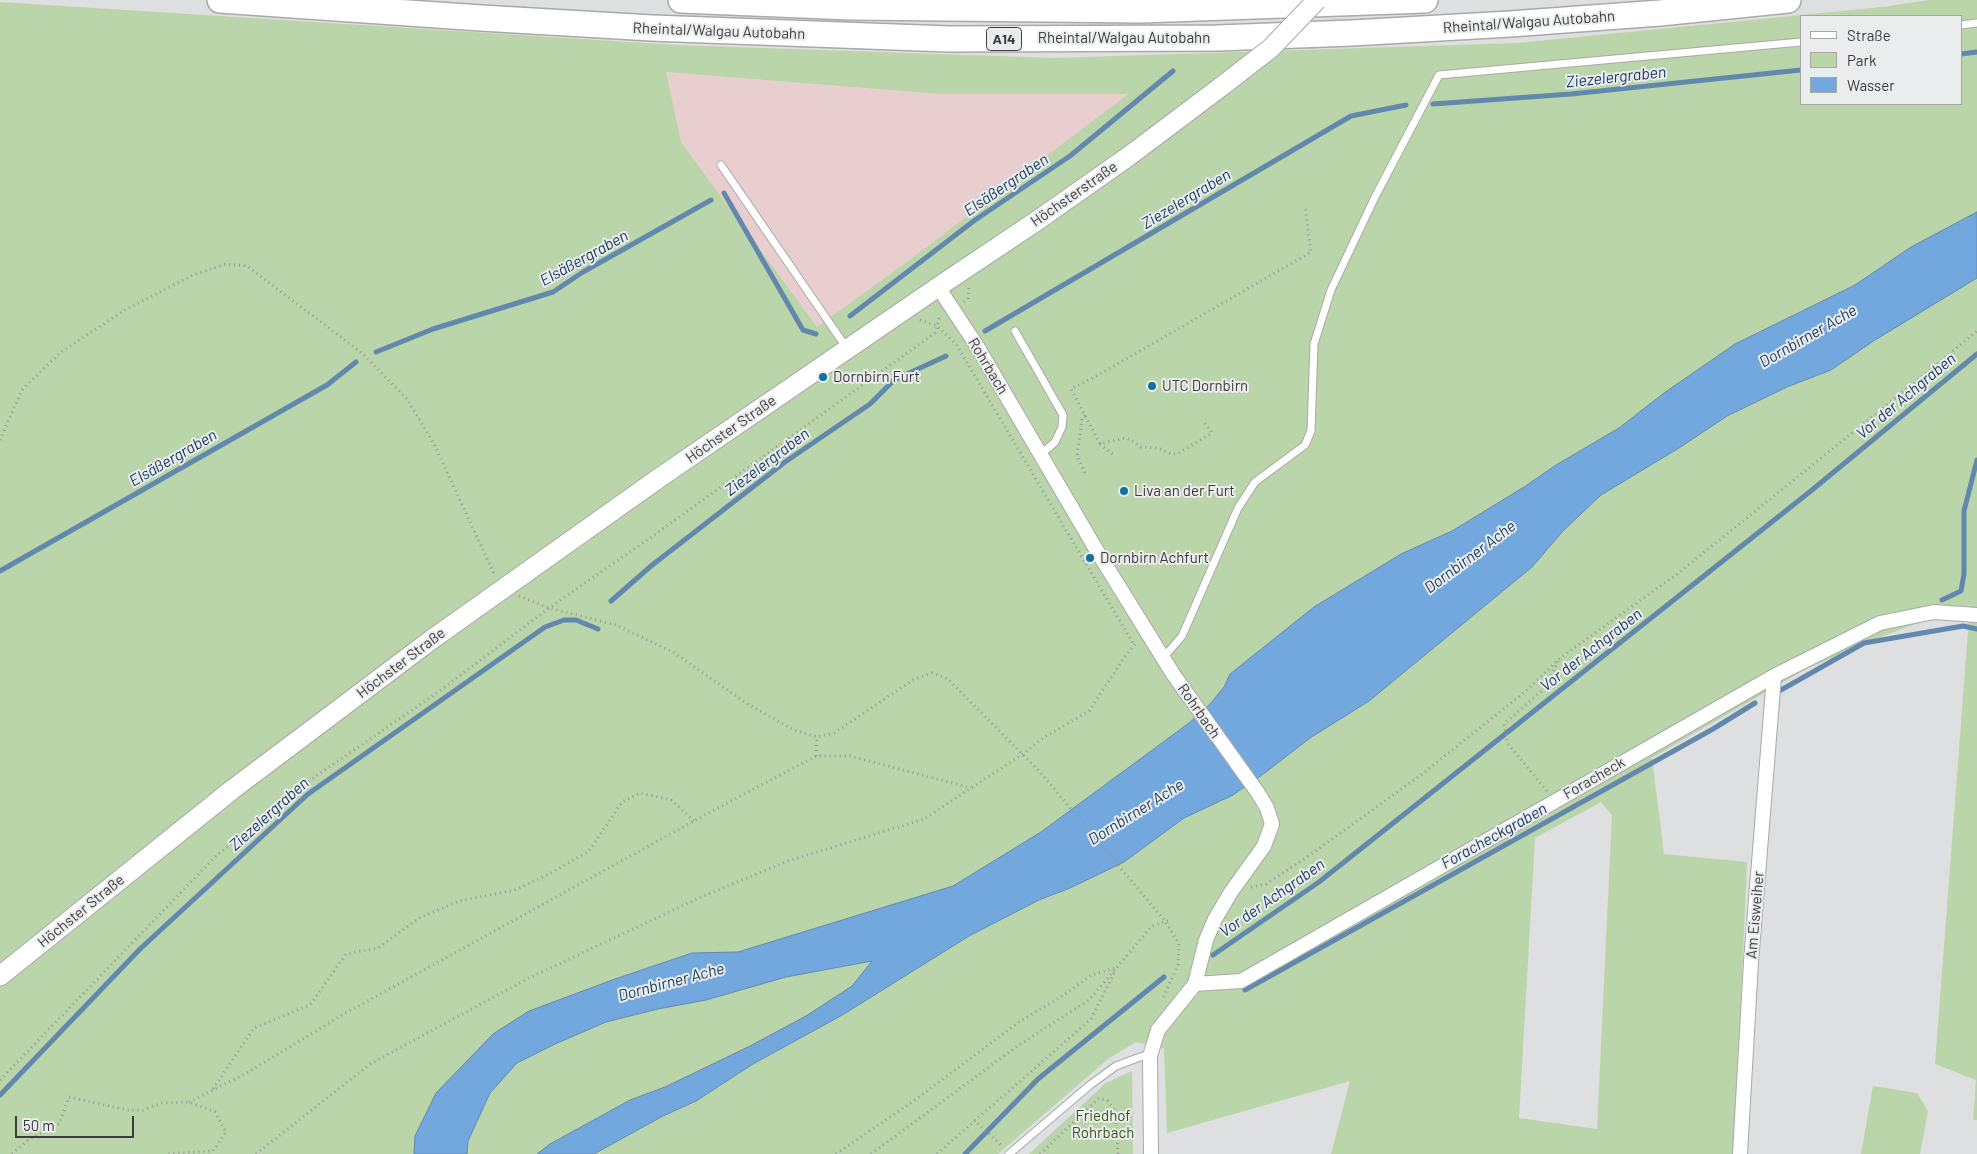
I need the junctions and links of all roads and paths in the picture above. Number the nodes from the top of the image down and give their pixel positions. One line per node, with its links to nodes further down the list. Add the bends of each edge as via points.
1 (220, 0): 5 (highway, Rheintal/Walgau Autobahn / A14, via 642,28 949,39 1217,38 1352,33 1519,24)
2 (681, 0): 4 (highway, Rheintal/Walgau Autobahn / A14, via 868,7 1141,10)
3 (1317, 0): 11 (main road, Höchsterstraße, bridge, via 1271,48 1222,86 1046,215)
4 (1424, 0)
5 (1788, 0)
6 (1977, 23): 7 (lane)
7 (1962, 24)
8 (1800, 42): 31 (lane, via 1439,75 1331,290 1314,344 1311,431 1304,445 1255,482 1238,508 1182,636)
9 (721, 165): 16 (lane)
10 (1305, 206): 18 (path, via 1311,252 1071,389)
11 (938, 287): 16 (main road, Höchsterstraße); 22 (street, Rohrbach, via 977,346)
12 (916, 322): 30 (path, via 922,320 937,326 956,344)
13 (1015, 331): 22 (lane, via 1063,415 1055,442)
14 (1977, 331): 32 (path, via 1676,575)
15 (935, 333): 27 (path)
16 (848, 350): 17 (main road, Höchsterstraße)
17 (816, 370): 26 (main road, Höchster Straße)
18 (1085, 415): 21 (path); 24 (path, via 1077,456)
19 (1206, 423): 21 (path, via 1212,433 1177,454 1141,447 1125,438)
20 (0, 440): 26 (path, via 22,390 61,352 125,310 193,275 226,264 247,266 362,353 406,399 434,444 488,564)
21 (1100, 444): 23 (path)
22 (1040, 455): 29 (street, Rohrbach)
23 (1115, 456)
24 (1086, 475)
25 (528, 590): 26 (path)
26 (511, 596): 27 (path); 44 (main road, Höchster Straße, via 431,640 233,789)
27 (549, 608): 34 (path, via 616,624 673,652 746,704 794,730); 47 (path, via 436,693 316,776 216,856)
28 (1977, 615): 33 (street, Foracheck, via 1934,612 1880,623)
29 (1149, 635): 30 (path); 31 (street, Rohrbach)
30 (1134, 645): 35 (path, via 1089,711)
31 (1163, 658): 40 (street, Rohrbach, via 1246,777 1272,824 1264,846)
32 (1560, 658): 38 (path, via 1546,687 1504,724 1508,744); 40 (path, via 1526,691 1353,825 1266,884)
33 (1774, 676): 38 (street, Foracheck); 64 (street, Am Eisweiher)
34 (817, 737): 35 (path, via 834,732 913,680 932,673 948,679); 36 (path)
35 (1023, 754): 37 (path); 42 (path)
36 (816, 756): 37 (path, via 850,756); 39 (path)
37 (971, 788): 55 (path, via 924,819 780,865 701,897 527,979 370,1064)
38 (1555, 801): 45 (street, Foracheck, via 1241,981)
39 (694, 821): 48 (path); 48 (path, via 671,800 640,793 622,802 588,851 549,874 516,890 459,900 419,918 378,948 346,954 310,1005 254,1028)
40 (1231, 892): 45 (street, Rohrbach, via 1206,940)
41 (1171, 920): 42 (path)
42 (1165, 922): 43 (path, via 1152,926)
43 (1116, 968): 50 (path, via 1091,1019); 56 (path, via 1091,975 1019,1022); 57 (path, via 1088,1000 1019,1045)
44 (0, 976)
45 (1195, 984): 46 (street, Rohrbach, via 1158,1030)
46 (1150, 1056): 59 (lane, via 1116,1066); 63 (street, Rohrbach)
47 (0, 1080)
48 (212, 1090): 49 (path)
49 (189, 1102): 53 (path, via 127,1110 69,1097 59,1124 28,1140); 54 (path, via 215,1112 226,1132 213,1151)
50 (974, 1120): 51 (path); 58 (path)
51 (991, 1136)
52 (1044, 1149): 60 (path); 61 (path); 62 (path, via 1099,1098 1103,1098 1113,1105 1115,1111)
53 (12, 1154)
54 (168, 1154)
55 (256, 1154)
56 (836, 1154)
57 (871, 1154)
58 (937, 1154)
59 (1009, 1154)
60 (1040, 1154)
61 (1045, 1154)
62 (1118, 1154)
63 (1151, 1154)
64 (1740, 1154)

